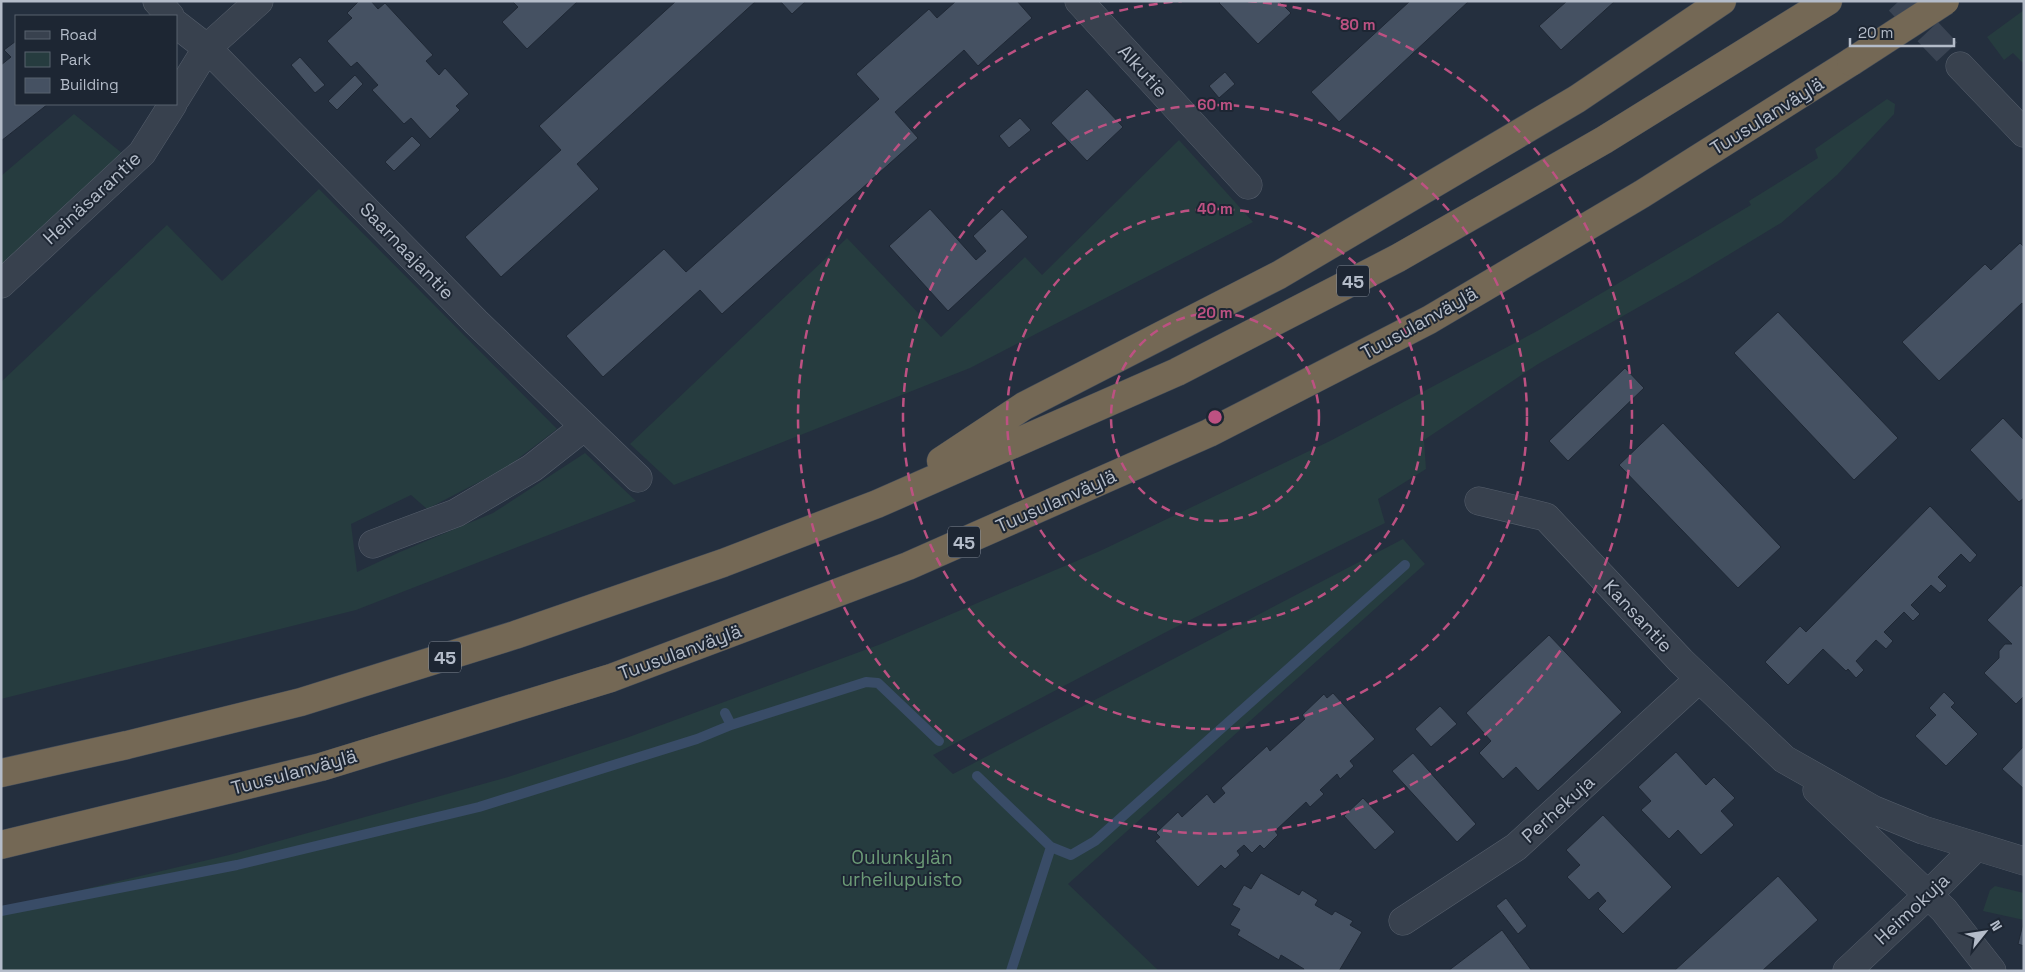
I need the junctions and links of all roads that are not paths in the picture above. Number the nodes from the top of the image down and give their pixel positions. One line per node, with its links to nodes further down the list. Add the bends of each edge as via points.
1 (158, 1): 7 (street)
2 (259, 1): 9 (street)
3 (1079, 1): 14 (street, Alkutie)
4 (1722, 1): 19 (highway, via 1578,99 1279,275 1024,406)
5 (1945, 1): 24 (highway, Tuusulanväylä / 45, bridge, via 1642,194 1429,320 1209,434 908,566 610,678 330,764)
6 (1817, 8): 19 (highway, 45, via 1604,140 1398,258 1177,372)
7 (169, 15)
8 (178, 26): 9 (street, Saarnaajantie)
9 (207, 48): 11 (street); 16 (street, Saarnaajantie, via 476,322)
10 (1960, 66): 13 (street)
11 (178, 95)
12 (172, 105): 15 (street, Heinäsarantie, via 142,153)
13 (2024, 133)
14 (1248, 185)
15 (1, 284)
16 (584, 427): 17 (street, Saarnaajantie); 20 (street, via 532,468 456,514)
17 (638, 478)
18 (1480, 501): 21 (street, Kansantie, via 1546,516)
19 (877, 504): 23 (highway, 45, via 723,563 515,635 301,702)
20 (373, 544)
21 (1699, 679): 22 (street, Kansantie); 28 (street, Perhekuja, via 1516,847)
22 (1784, 758): 25 (street, Kansantie, via 1874,810); 27 (street, Kansantie)
23 (1, 773)
24 (1, 845)
25 (1976, 847): 26 (street, Kansantie); 27 (street, Heimokuja)
26 (2024, 861)
27 (1928, 895): 29 (street, Heimokuja); 30 (street, Kansantie, via 1944,910)
28 (1403, 921)
29 (1847, 971)
30 (1992, 971)

